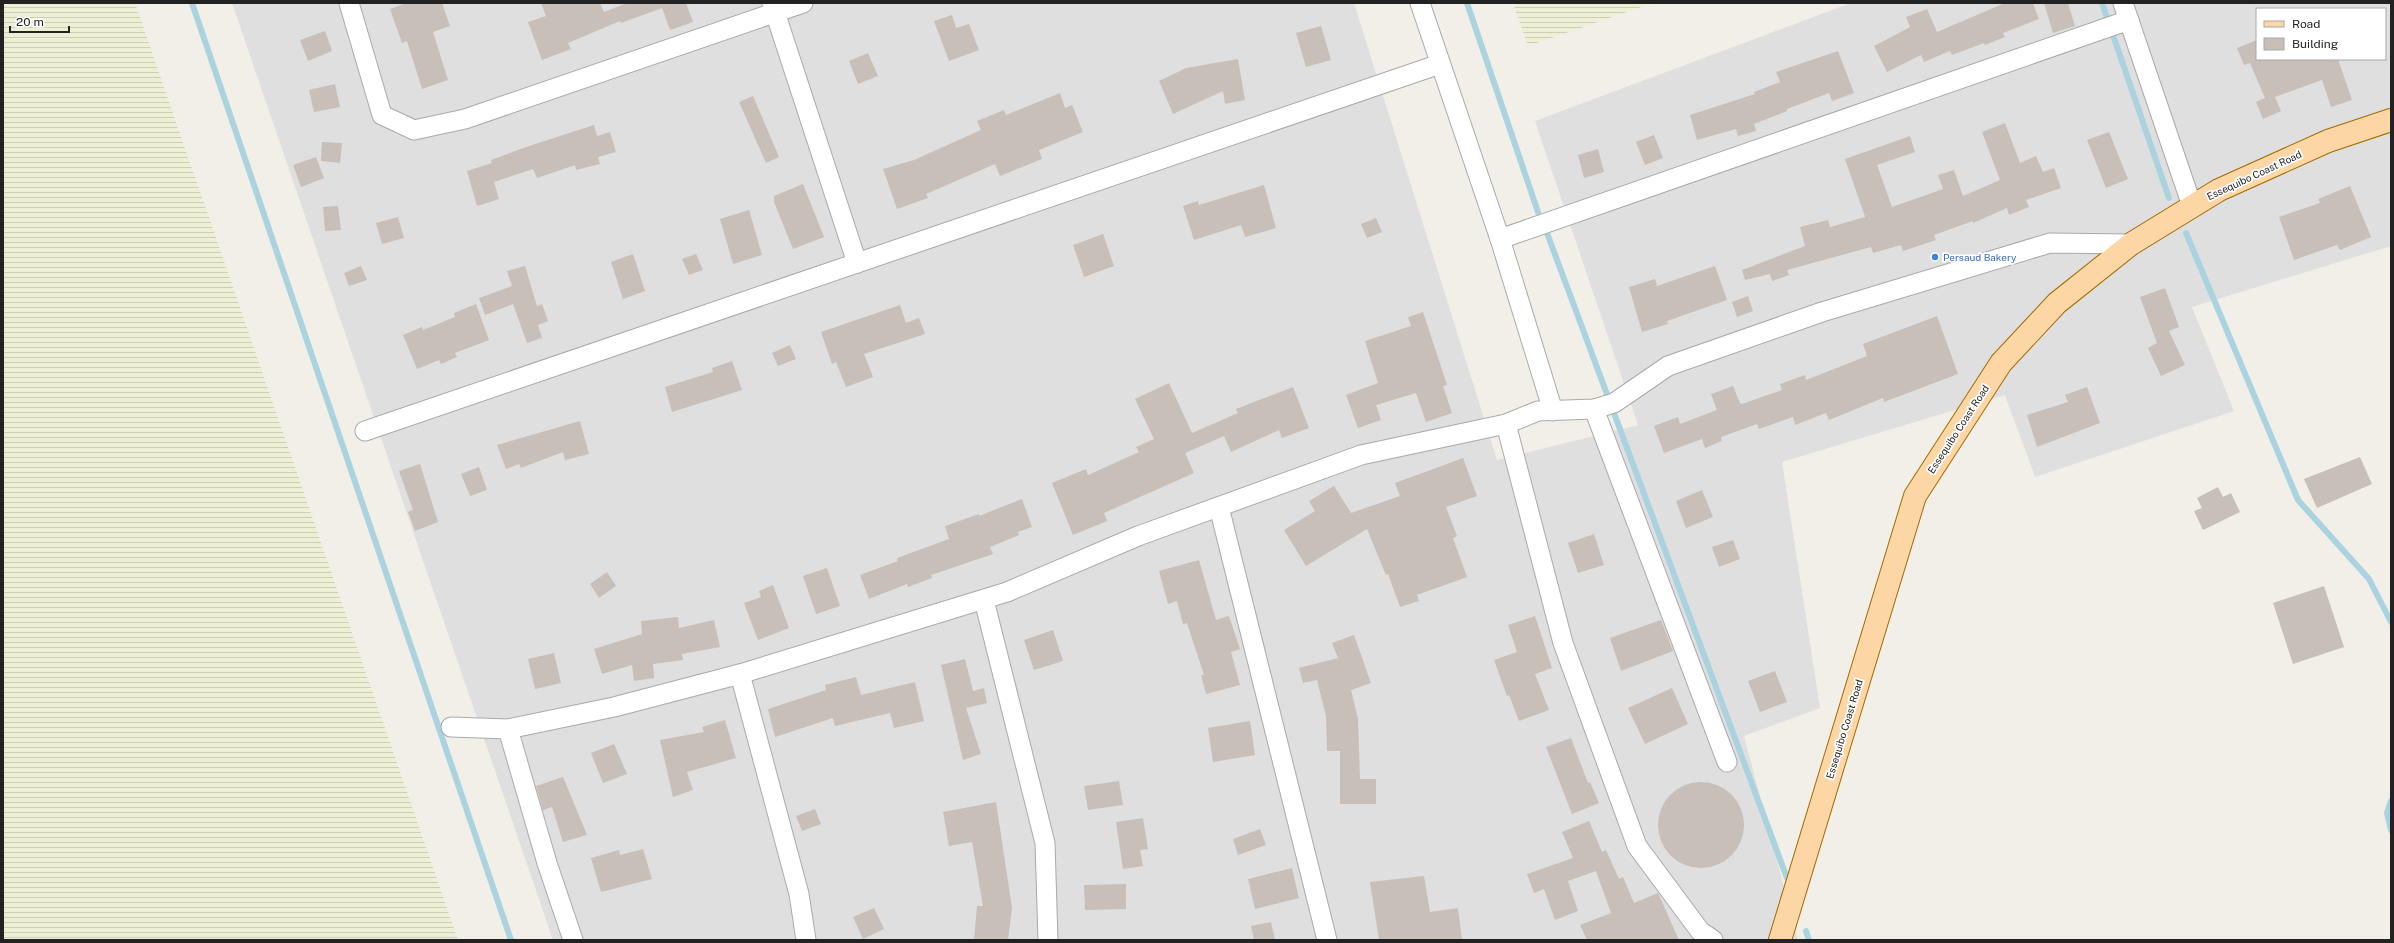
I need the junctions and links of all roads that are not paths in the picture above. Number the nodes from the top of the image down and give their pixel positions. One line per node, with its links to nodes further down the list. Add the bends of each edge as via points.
1 (349, 3): 4 (street, via 382,115 414,130 465,119)
2 (803, 3): 4 (street)
3 (1420, 3): 6 (street)
4 (773, 8): 11 (street)
5 (2125, 15): 8 (street); 9 (street, via 2087,36)
6 (1440, 64): 9 (street); 11 (street)
7 (2391, 120): 8 (main road, Essequibo Coast Road, via 2328,141 2219,190)
8 (2192, 206): 10 (main road, Essequibo Coast Road)
9 (1500, 238): 13 (street)
10 (2131, 244): 12 (street, via 2050,242 1822,312 1668,366 1614,403); 27 (main road, Essequibo Coast Road, via 2057,303 2001,363 1915,496)
11 (857, 263): 15 (street)
12 (1594, 409): 13 (street); 21 (street)
13 (1553, 412): 14 (street, via 1538,412)
14 (1506, 424): 16 (street, via 1361,455); 26 (street, via 1562,643 1637,846 1700,931)
15 (365, 431)
16 (1219, 507): 17 (street, via 1138,536); 25 (street)
17 (984, 600): 18 (street); 24 (street, via 1045,843)
18 (740, 674): 20 (street, via 614,707); 23 (street, via 799,894)
19 (451, 727): 20 (street)
20 (508, 729): 22 (street)
21 (1727, 762)
22 (572, 940)
23 (806, 940)
24 (1048, 940)
25 (1327, 940)
26 (1713, 940)
27 (1780, 940)

